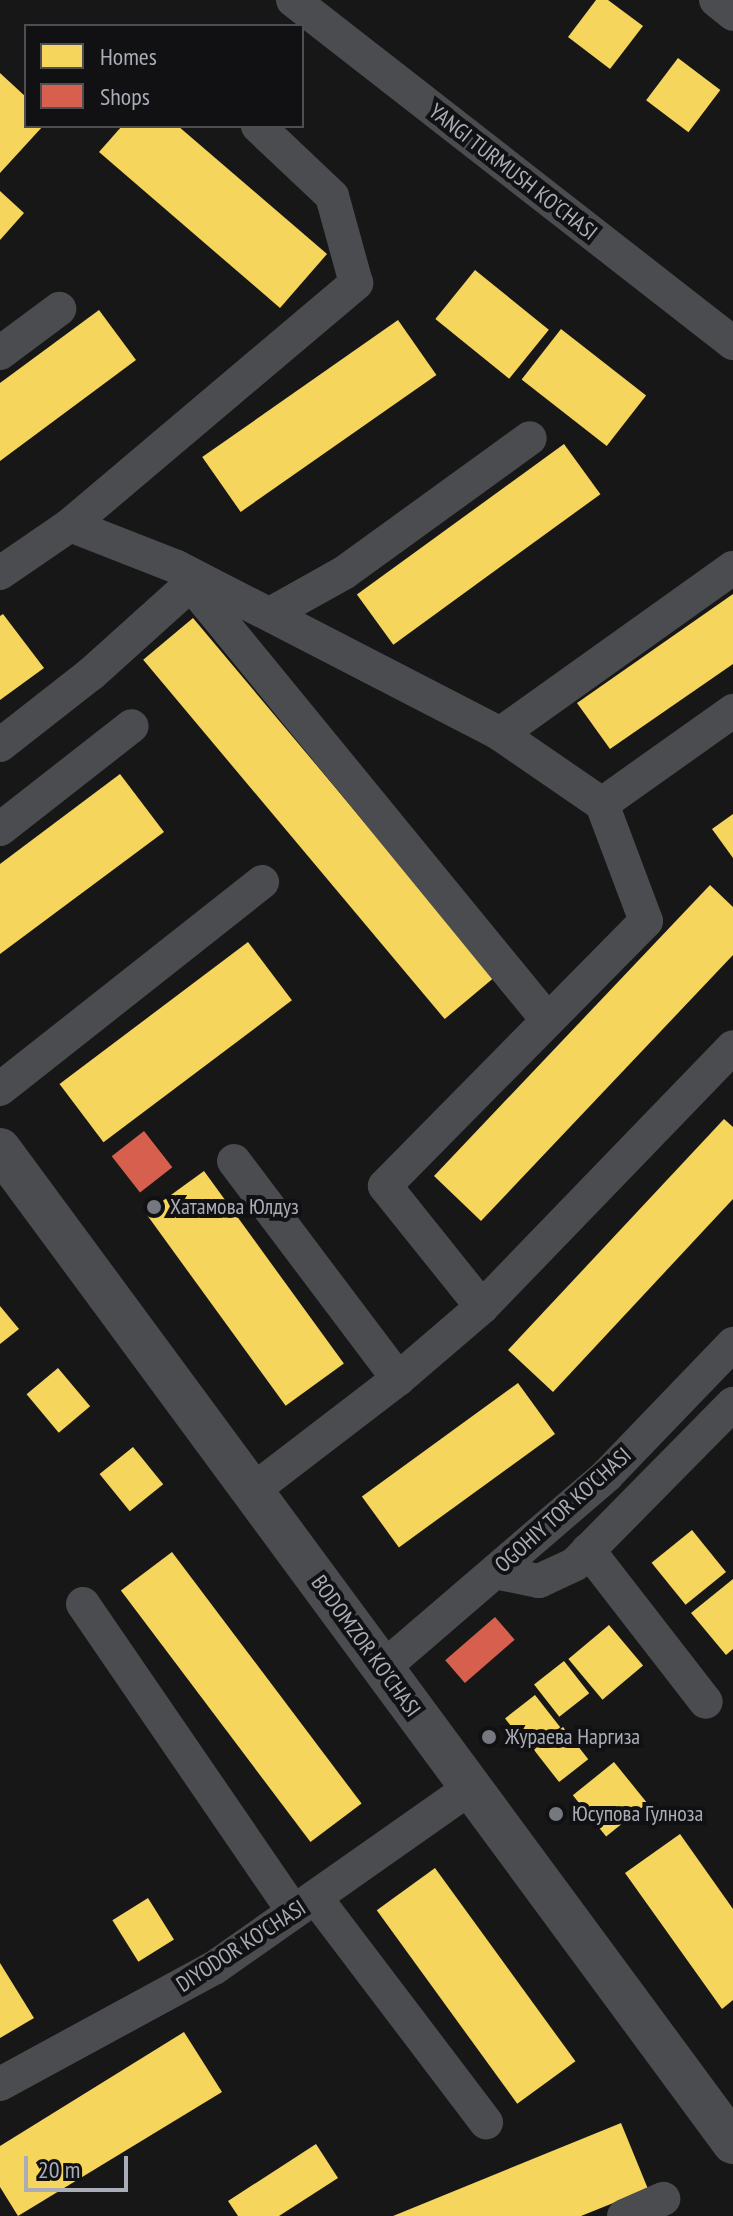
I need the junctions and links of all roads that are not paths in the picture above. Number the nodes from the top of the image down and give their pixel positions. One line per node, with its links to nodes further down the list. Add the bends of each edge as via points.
1 (293, 0): 6 (street, YANGI TURMUSH KO'CHASI)
2 (716, 0): 3 (street)
3 (733, 14)
4 (260, 128): 9 (street, via 332,196 356,283)
5 (59, 309): 7 (street)
6 (733, 343)
7 (0, 353)
8 (530, 438): 13 (street, via 345,572)
9 (70, 525): 11 (street); 12 (street)
10 (733, 568): 16 (street)
11 (0, 573)
12 (184, 576): 13 (street); 17 (street, via 91,674); 21 (street)
13 (270, 614): 16 (street)
14 (733, 711): 18 (street)
15 (132, 726): 19 (street)
16 (500, 734): 18 (street)
17 (0, 745)
18 (602, 804): 21 (street, via 646,921)
19 (0, 829)
20 (262, 882): 23 (street)
21 (546, 1018): 26 (street, via 385,1186)
22 (733, 1047): 26 (street)
23 (0, 1089)
24 (0, 1149): 30 (street, BODOMZOR KO'CHASI)
25 (234, 1161): 28 (street)
26 (482, 1307): 28 (street)
27 (733, 1344): 32 (street, OGOHIY TOR KO'CHASI, via 607,1475)
28 (398, 1379): 30 (street)
29 (733, 1404): 31 (street)
30 (251, 1492): 34 (street, BODOMZOR KO'CHASI)
31 (588, 1550): 32 (street, via 575,1564 539,1581); 35 (street)
32 (495, 1572): 34 (street, OGOHIY TOR KO'CHASI)
33 (83, 1604): 37 (street)
34 (384, 1667): 36 (street, BODOMZOR KO'CHASI)
35 (706, 1702)
36 (469, 1789): 37 (street, DIYODOR KO'CHASI); 40 (street, BODOMZOR KO'CHASI)
37 (305, 1905): 38 (street, DIYODOR KO'CHASI, via 214,1968); 39 (street)
38 (0, 2084)
39 (486, 2122)
40 (733, 2143)
41 (663, 2199): 42 (street)
42 (624, 2216)

